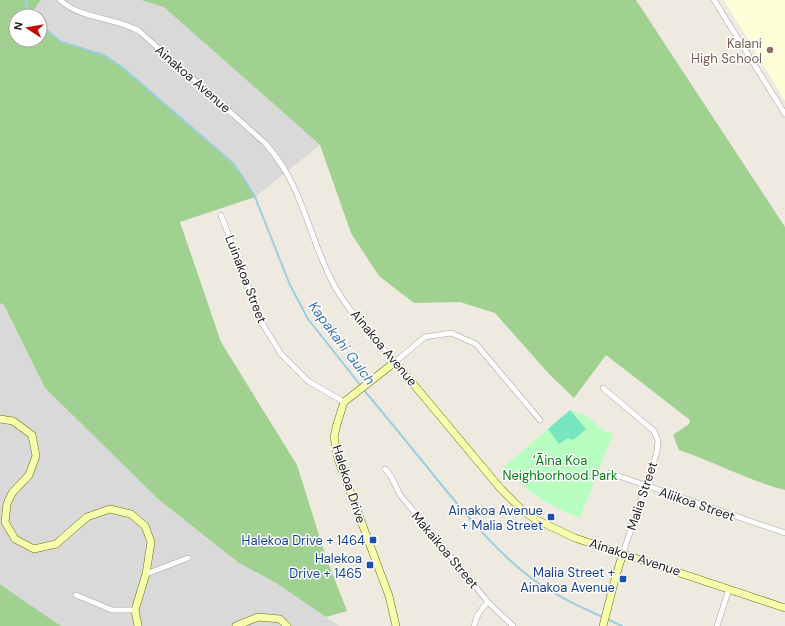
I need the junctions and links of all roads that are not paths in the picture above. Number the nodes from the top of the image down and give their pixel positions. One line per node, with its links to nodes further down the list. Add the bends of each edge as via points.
1 (60, 0): 5 (street, Ainakoa Avenue, via 80,12 129,25 140,31 265,143 292,182 335,286 349,308)
2 (714, 0): 3 (street)
3 (785, 114)
4 (221, 215): 7 (street, Luinakoa Street, via 262,323 281,354 308,381)
5 (395, 362): 7 (street); 9 (street, via 425,337 451,333 476,344); 14 (street, Ainakoa Avenue, via 500,488 522,510 561,532)
6 (603, 388): 12 (street, Malia Street, via 658,437 658,447)
7 (344, 402): 26 (street, Halekoa Drive, via 334,437 338,459 389,596)
8 (0, 419): 16 (street, via 13,421 32,435 36,456 29,475 12,493 7,504 5,522 15,539 34,549 56,544 87,517 110,509 131,514 145,526 152,542)
9 (540, 420)
10 (385, 469): 19 (street, Makaikoa Street, via 401,496)
11 (610, 473): 12 (street, Aliikoa Street)
12 (646, 486): 13 (street, Aliikoa Street); 14 (street, Malia Street)
13 (785, 533)
14 (623, 553): 17 (street, Ainakoa Avenue); 22 (street, Malia Street)
15 (188, 558): 16 (street)
16 (146, 574): 21 (street)
17 (729, 588): 20 (street, Ainakoa Avenue); 29 (street)
18 (76, 595): 21 (street, via 112,610)
19 (488, 602): 27 (street, via 480,611); 28 (street, Makaikoa Street)
20 (785, 608)
21 (135, 610): 23 (street)
22 (603, 625)
23 (138, 626)
24 (236, 626): 25 (street, via 258,617 280,619)
25 (287, 626)
26 (396, 626)
27 (474, 626)
28 (512, 626)
29 (716, 626)

